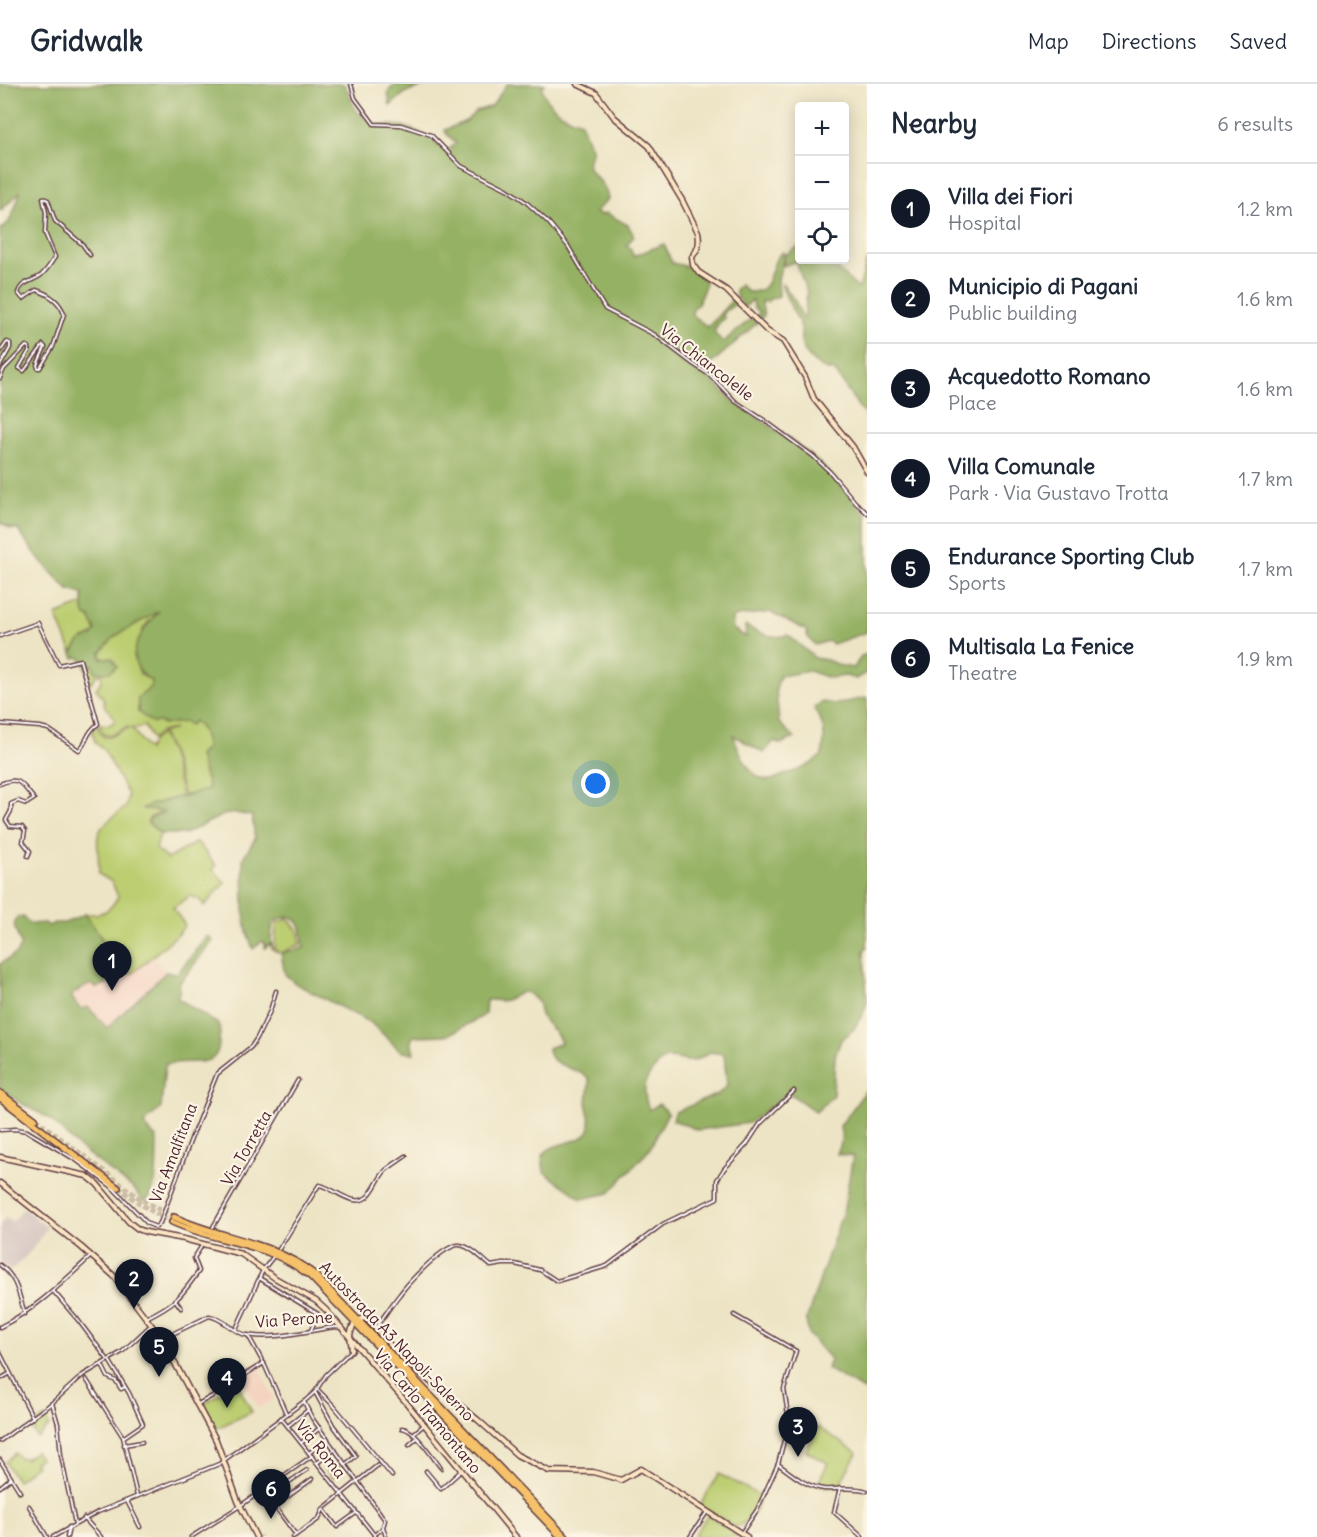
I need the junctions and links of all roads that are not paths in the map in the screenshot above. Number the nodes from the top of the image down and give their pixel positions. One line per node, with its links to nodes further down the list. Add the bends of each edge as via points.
1 (351, 84): 8 (street, Via Chiancolelle, via 374,124 401,125 431,135 461,166 526,202 568,246 605,309 655,335 711,376 735,401 830,472)
2 (578, 84): 7 (street, via 596,93 614,117 655,154 698,231 700,240 692,257 693,266 783,341 814,399 853,447)
3 (90, 255): 6 (street, via 55,221 48,200 43,198 45,232 55,257 40,276 26,283 18,293 23,299 36,290 46,293 64,314 53,347 40,368 37,365 45,347 42,345 24,371 19,368 29,351 26,346)
4 (0, 352): 5 (street, via 4,344 10,343)
5 (0, 366)
6 (0, 378)
7 (867, 472)
8 (867, 513)
9 (0, 636): 10 (street, via 38,622 59,665 78,659 82,662 98,724 79,750 48,729)
10 (0, 724)
11 (0, 784): 12 (street, via 16,780 34,799 26,804 11,804 6,820 10,826 25,831)
12 (28, 856)
13 (276, 991): 19 (street, Via Amalfitana, via 251,1047 217,1074 156,1227 76,1160 27,1131)
14 (298, 1080): 24 (street, Via Torretta)
15 (794, 1091): 41 (street, via 760,1124 724,1169 717,1180 717,1198 663,1224 607,1266 557,1281 540,1270 517,1264 490,1266 468,1248 454,1245 399,1294)
16 (0, 1093): 18 (highway)
17 (0, 1098): 23 (highway)
18 (35, 1119)
19 (0, 1130)
20 (406, 1156): 26 (street, via 386,1170 368,1197 361,1200 319,1185)
21 (0, 1157): 30 (street, Via Carlo Tramontano, via 87,1176 138,1229 241,1254)
22 (0, 1183): 27 (street)
23 (118, 1188)
24 (213, 1227)
25 (201, 1247): 33 (street, via 194,1258 199,1271)
26 (279, 1249)
27 (91, 1256): 32 (street); 37 (street, via 114,1276)
28 (273, 1257): 30 (street)
29 (0, 1265): 35 (street, via 11,1275)
30 (263, 1270): 31 (street); 44 (street, Via Carlo Tramontano, via 316,1301)
31 (259, 1278): 42 (street); 43 (street, via 318,1314)
32 (54, 1292): 35 (street); 51 (street)
33 (176, 1301): 34 (street); 37 (street)
34 (181, 1308)
35 (25, 1314): 40 (street)
36 (734, 1315): 85 (street, via 796,1351 784,1389 789,1420)
37 (146, 1318): 39 (street)
38 (361, 1318): 41 (street)
39 (151, 1325): 46 (street); 51 (street)
40 (0, 1327)
41 (375, 1328): 108 (street, via 422,1375 517,1455 549,1471 593,1472 621,1480 641,1469)
42 (236, 1329): 45 (street); 46 (street, via 209,1316)
43 (311, 1330): 44 (street, Via Perone); 45 (street, Via Perone)
44 (349, 1331): 47 (street, Via Carlo Tramontano); 48 (street)
45 (248, 1335): 53 (street)
46 (162, 1339): 61 (street)
47 (357, 1346): 48 (street); 49 (street, Via Carlo Tramontano)
48 (352, 1350): 49 (street); 58 (street, via 326,1375)
49 (362, 1352): 66 (street, Via Carlo Tramontano)
50 (0, 1353): 54 (street)
51 (109, 1361): 52 (street); 57 (street)
52 (102, 1364): 57 (street, via 108,1377 121,1389); 60 (street, via 75,1381)
53 (265, 1366): 61 (street); 63 (street)
54 (9, 1374): 55 (street); 64 (street)
55 (0, 1379)
56 (86, 1379): 71 (street)
57 (125, 1387): 71 (street, via 143,1424)
58 (316, 1391): 59 (street); 84 (street, via 333,1425 356,1456); 91 (street, via 334,1406)
59 (304, 1402): 62 (street); 63 (street)
60 (52, 1403): 64 (street); 111 (street)
61 (198, 1404): 82 (street)
62 (308, 1410): 67 (street); 68 (street)
63 (287, 1414): 65 (street)
64 (33, 1418): 74 (street)
65 (281, 1418): 67 (street, Via Roma); 82 (street)
66 (424, 1425): 70 (street); 89 (street, Via Carlo Tramontano)
67 (288, 1426): 76 (street, Via Roma)
68 (320, 1428): 73 (street); 76 (street)
69 (402, 1428): 70 (street)
70 (413, 1434): 72 (street)
71 (123, 1437): 77 (street)
72 (417, 1438): 78 (street); 87 (street)
73 (328, 1439): 79 (street); 80 (street)
74 (0, 1441)
75 (142, 1442): 77 (street)
76 (301, 1443): 80 (street, Via Roma)
77 (124, 1445): 102 (street)
78 (409, 1445)
79 (335, 1449): 83 (street); 84 (street)
80 (311, 1455): 83 (street, Via Roma); 97 (street)
81 (0, 1460): 92 (street)
82 (223, 1461): 102 (street); 105 (street)
83 (317, 1463): 100 (street, Via Roma)
84 (346, 1464): 94 (street)
85 (778, 1464): 96 (street, via 821,1489); 115 (street, via 757,1510)
86 (378, 1465): 94 (street)
87 (441, 1468)
88 (307, 1470): 101 (street)
89 (462, 1470): 90 (street, via 441,1489); 125 (street, Via Carlo Tramontano)
90 (426, 1471)
91 (392, 1476)
92 (11, 1478): 95 (street); 99 (street)
93 (312, 1479): 106 (street)
94 (358, 1482): 100 (street); 114 (street, via 385,1520)
95 (0, 1486)
96 (840, 1488): 98 (street); 130 (street, via 834,1512)
97 (263, 1490): 101 (street); 105 (street)
98 (867, 1491)
99 (20, 1492)
100 (342, 1495): 107 (street); 109 (street, Via Roma)
101 (268, 1496): 106 (street)
102 (137, 1497): 103 (street)
103 (127, 1501): 110 (street); 113 (street)
104 (29, 1506): 118 (street)
105 (240, 1506): 122 (street); 123 (street)
106 (275, 1506): 116 (street)
107 (323, 1509): 109 (street, via 337,1527); 116 (street, via 319,1519)
108 (708, 1512): 115 (street); 128 (street)
109 (356, 1513): 117 (street, Via Roma)
110 (84, 1518): 111 (street); 121 (street)
111 (75, 1524): 112 (street)
112 (69, 1527): 119 (street); 120 (street)
113 (140, 1527)
114 (383, 1528): 117 (street); 124 (street)
115 (741, 1533): 129 (street)
116 (295, 1536)
117 (375, 1536)
118 (47, 1537)
119 (53, 1537)
120 (67, 1537)
121 (101, 1537)
122 (191, 1537)
123 (256, 1537)
124 (386, 1537)
125 (516, 1537)
126 (561, 1537): 127 (highway, Autostrada A3 Napoli-Salerno, via 310,1276 270,1252 173,1220 270,1248 314,1274)
127 (566, 1537)
128 (690, 1537)
129 (747, 1537)
130 (861, 1537)

